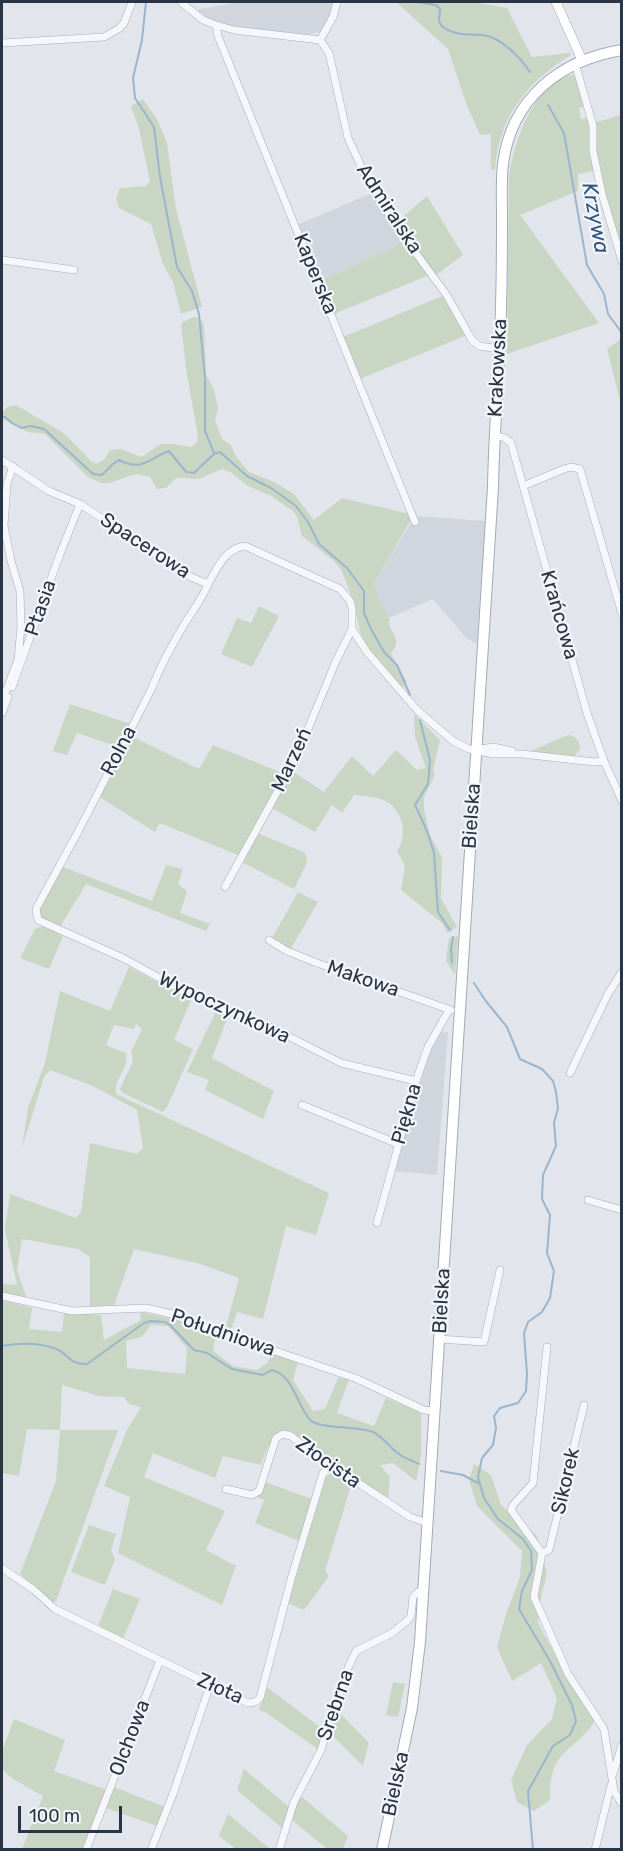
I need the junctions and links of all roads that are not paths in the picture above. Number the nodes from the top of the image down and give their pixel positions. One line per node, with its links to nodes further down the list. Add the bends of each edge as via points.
1 (132, 2): 7 (street, via 120,28 104,37)
2 (181, 2): 5 (street)
3 (337, 2): 6 (street)
4 (556, 2): 9 (street)
5 (216, 25): 6 (street); 19 (street, Kaperska)
6 (320, 40): 13 (street, Admiralska, via 329,53 348,138 366,177 398,230 452,303 472,340 480,346)
7 (2, 43)
8 (621, 50): 9 (main road, Krakowska)
9 (578, 62): 11 (street, via 593,126 593,151 602,194); 13 (main road, Krakowska, via 548,80 532,96 508,141 502,172)
10 (2, 260): 12 (street)
11 (621, 261)
12 (74, 270)
13 (500, 349): 14 (main road, Krakowska)
14 (495, 435): 17 (street, Krańcowa, via 511,443); 25 (main road, Krakowska)
15 (2, 459): 16 (street, Spacerowa)
16 (13, 466): 18 (street, Spacerowa, via 49,491); 23 (street, via 7,484 4,526 20,591 21,627 18,660)
17 (523, 486): 21 (street, via 564,469 580,469); 26 (street, Krańcowa)
18 (80, 504): 20 (street, Spacerowa, via 191,577); 24 (street, Ptasia)
19 (415, 522)
20 (208, 584): 22 (street, Spacerowa, via 231,550 253,548 346,594 352,608); 29 (street, Rolna, via 36,909)
21 (621, 614)
22 (352, 629): 25 (street, Spacerowa, via 417,710 453,741); 28 (street, Marzeń, via 297,756)
23 (2, 701)
24 (2, 713)
25 (477, 750): 26 (street, Spacerowa); 32 (main road, Bielska)
26 (604, 761): 27 (street, Krańcowa)
27 (621, 801)
28 (225, 887)
29 (38, 920): 34 (street, Wypoczynkowa, via 341,1063)
30 (269, 940): 32 (street, Makowa, via 317,963)
31 (621, 972): 33 (street)
32 (454, 1011): 34 (street, Piękna, via 428,1047); 42 (main road, Bielska)
33 (570, 1073)
34 (416, 1081): 36 (street, Piękna)
35 (302, 1105): 36 (street)
36 (398, 1144): 39 (street, Piękna)
37 (588, 1200): 38 (street)
38 (621, 1210)
39 (377, 1223)
40 (500, 1270): 42 (street, via 484,1342)
41 (2, 1296): 45 (street, Południowa, via 72,1311 146,1308 176,1315 355,1378 424,1410)
42 (439, 1339): 45 (main road, Bielska)
43 (548, 1347): 49 (street, via 534,1483 512,1510)
44 (584, 1405): 49 (street, Sikorek, via 549,1550)
45 (435, 1411): 48 (main road, Bielska)
46 (331, 1468): 47 (street, Złocista, via 283,1434 276,1437 259,1491 252,1495); 48 (street, Złocista, via 410,1517); 53 (street, Złota, via 323,1473 260,1698 248,1703)
47 (226, 1489)
48 (428, 1523): 51 (main road, Bielska)
49 (542, 1553): 55 (street, via 534,1597 568,1674 604,1729)
50 (2, 1568): 52 (street, Złota, via 55,1609)
51 (424, 1590): 59 (street, Srebrna, via 413,1598 411,1616 402,1626 356,1651 321,1750 294,1802); 60 (main road, Bielska, via 416,1684)
52 (160, 1660): 53 (street, Złota); 57 (street, Olchowa)
53 (210, 1685): 58 (street)
54 (621, 1745): 55 (street)
55 (612, 1779): 56 (street); 61 (street)
56 (621, 1804)
57 (86, 1850)
58 (151, 1850)
59 (279, 1850)
60 (382, 1850)
61 (595, 1850)

